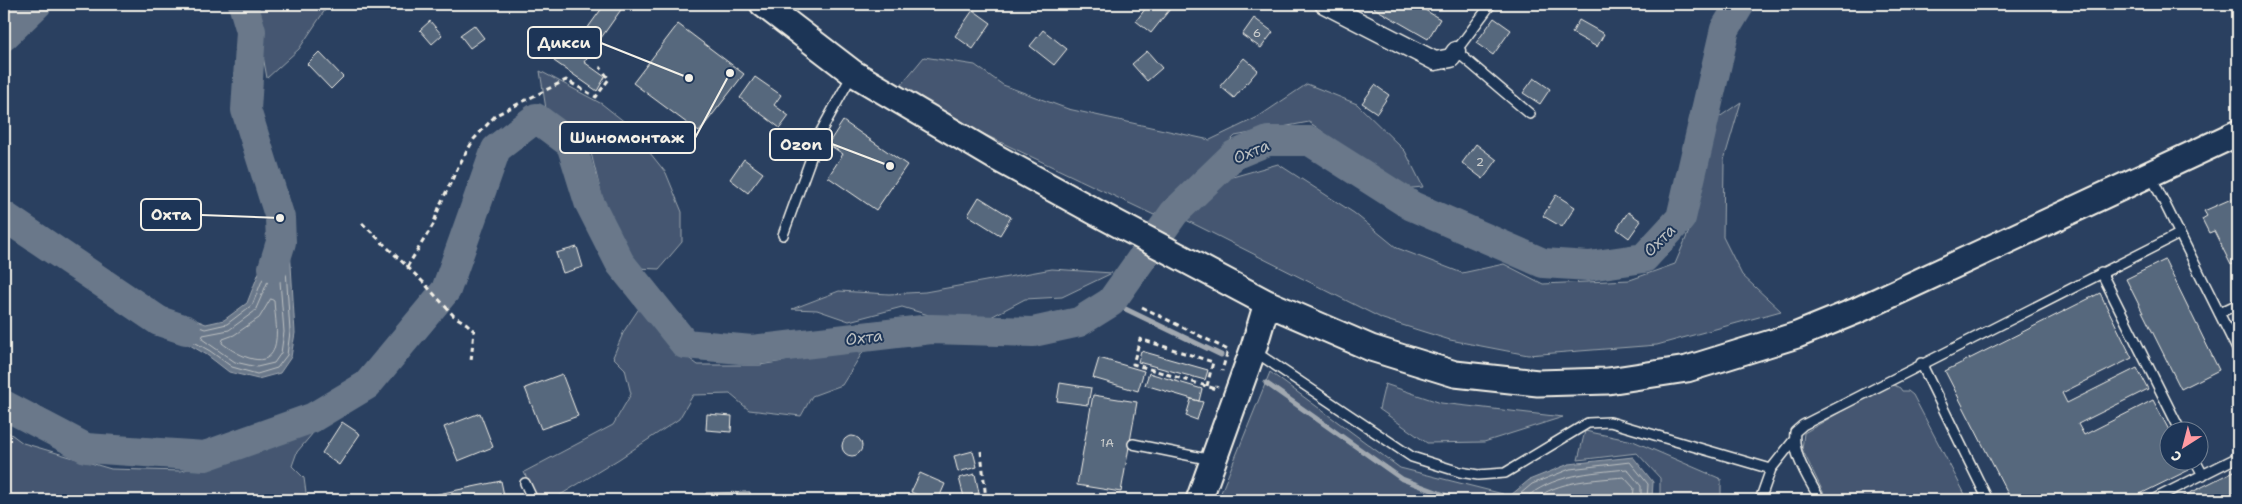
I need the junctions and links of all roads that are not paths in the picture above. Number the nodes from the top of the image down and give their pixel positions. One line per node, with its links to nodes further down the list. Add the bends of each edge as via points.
1 (763, 4): 5 (main road)
2 (1324, 4): 4 (street, via 1435,61 1451,58)
3 (1491, 4): 4 (lane)
4 (1456, 52): 6 (lane)
5 (853, 73): 10 (lane, via 820,133); 12 (main road, via 997,158)
6 (1530, 114)
7 (2238, 133): 8 (main road)
8 (2150, 174): 9 (lane); 12 (main road, via 1856,311 1797,335 1687,369 1608,381 1538,383 1455,374 1371,348)
9 (2179, 234): 11 (lane); 14 (lane)
10 (783, 235)
11 (2101, 272): 17 (lane); 18 (lane)
12 (1267, 303): 15 (main road)
13 (2238, 304): 14 (lane)
14 (2219, 313): 16 (lane)
15 (1253, 350): 22 (main road); 23 (lane, via 1412,457 1460,472 1478,475 1505,473 1588,423 1610,422)
16 (2238, 351)
17 (1920, 363): 19 (lane, via 1803,424 1795,432); 31 (lane)
18 (2176, 422)
19 (1794, 440): 23 (lane); 30 (lane, via 1797,455)
20 (1133, 444): 22 (lane)
21 (2238, 458): 25 (lane)
22 (1214, 461): 28 (main road)
23 (1770, 469): 29 (lane)
24 (2201, 472): 25 (lane)
25 (2203, 475): 32 (lane)
26 (525, 483): 27 (lane)
27 (533, 500)
28 (1199, 500)
29 (1760, 500)
30 (1820, 500)
31 (1988, 500)
32 (2152, 500)

